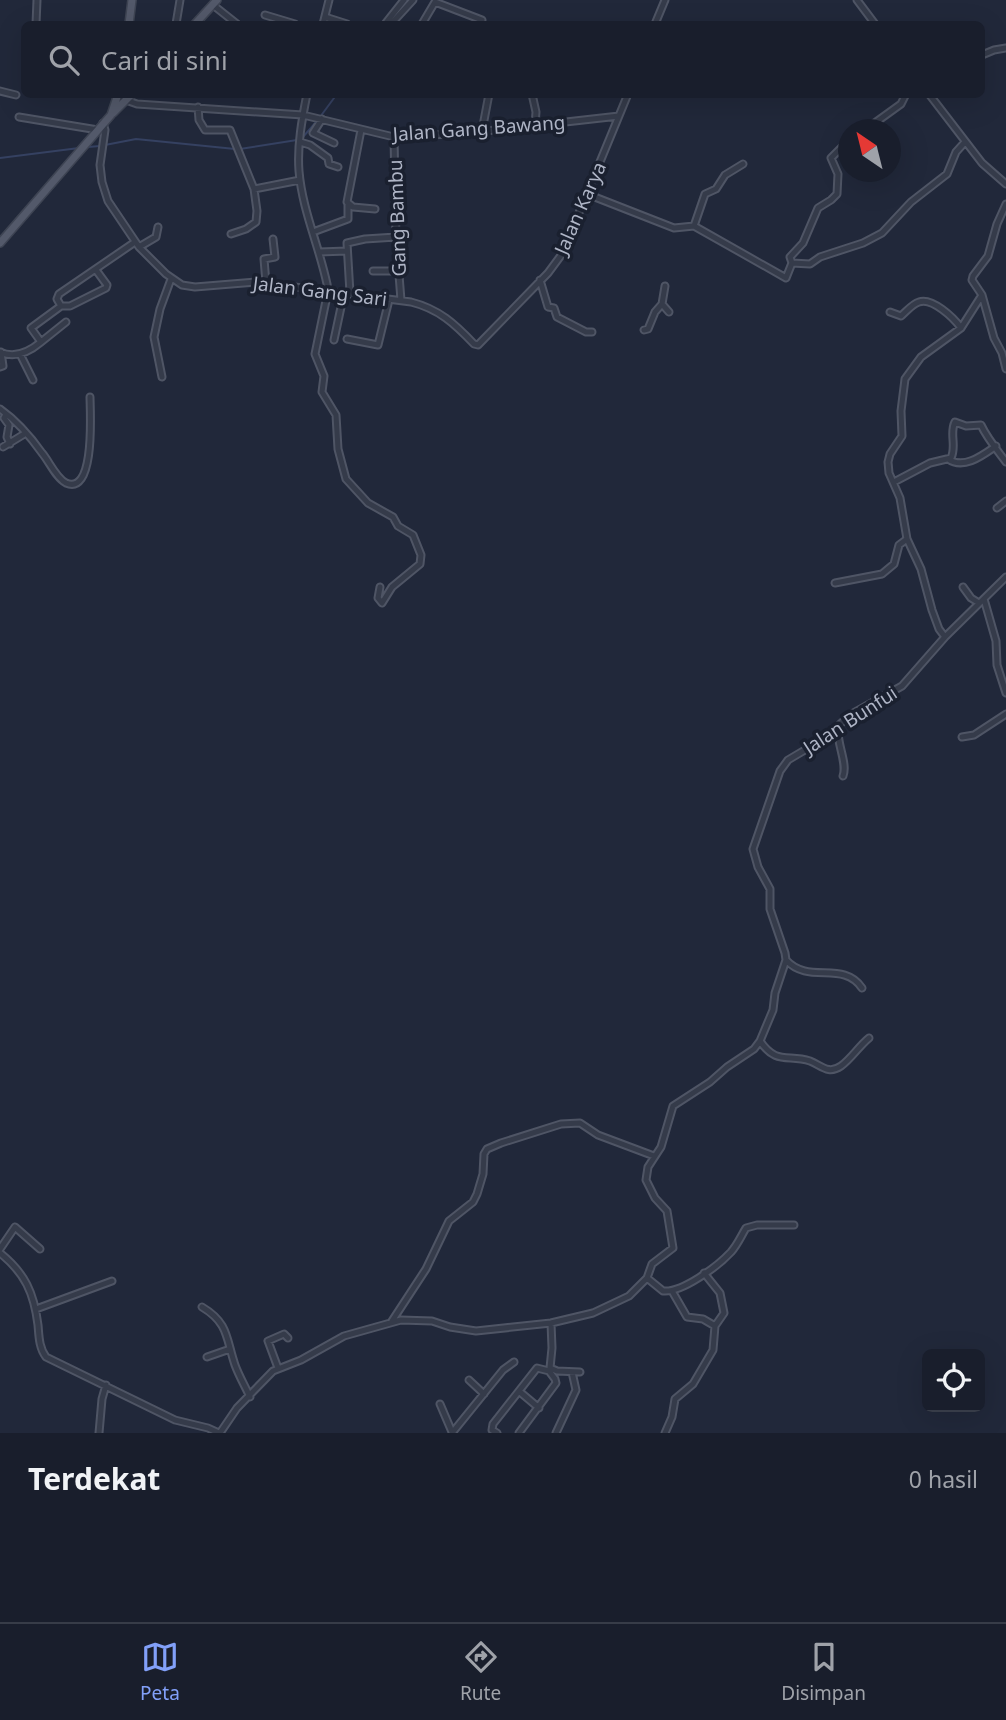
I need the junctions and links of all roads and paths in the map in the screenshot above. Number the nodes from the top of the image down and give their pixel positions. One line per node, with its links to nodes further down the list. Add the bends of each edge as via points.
1 (37, 0): 13 (street)
2 (130, 0): 14 (main road)
3 (180, 0): 15 (street)
4 (329, 0): 11 (street)
5 (404, 0): 21 (street)
6 (413, 0): 22 (street)
7 (665, 0): 24 (street)
8 (857, 0): 25 (street)
9 (215, 3): 16 (main road); 17 (street)
10 (265, 15): 18 (street)
11 (325, 17): 19 (street); 20 (street)
12 (482, 20): 23 (street, via 435,2)
13 (36, 21)
14 (127, 21)
15 (176, 21)
16 (198, 21)
17 (234, 21)
18 (285, 21)
19 (324, 21)
20 (338, 21)
21 (387, 21)
22 (394, 21)
23 (424, 21)
24 (656, 21)
25 (873, 21)
26 (1006, 48): 27 (street)
27 (985, 54)
28 (0, 91): 29 (street)
29 (16, 95)
30 (115, 98): 44 (main road)
31 (129, 98): 38 (street, Jalan Gang Bawang, via 137,104); 44 (main road)
32 (306, 98): 39 (street)
33 (488, 98): 47 (street)
34 (533, 98): 45 (street)
35 (626, 98): 40 (street, Jalan Karya)
36 (904, 98): 43 (street)
37 (932, 98): 50 (street)
38 (198, 107): 39 (street, Jalan Gang Bawang); 59 (street, via 205,130 230,130)
39 (303, 115): 42 (street, Jalan Gang Bawang); 49 (street)
40 (619, 116): 45 (street, Jalan Gang Bawang); 60 (street, Jalan Karya)
41 (19, 117): 44 (street)
42 (320, 119): 46 (street, Jalan Gang Bawang); 51 (street, via 313,133)
43 (880, 119)
44 (105, 120): 70 (main road); 71 (street, via 100,165 105,194)
45 (535, 125): 47 (street, Jalan Gang Bawang)
46 (361, 130): 48 (street, Jalan Gang Bawang); 62 (street)
47 (482, 131): 48 (street, Jalan Gang Bawang)
48 (394, 136): 68 (street, Gang Bambu)
49 (300, 139): 54 (street); 57 (street)
50 (965, 142): 58 (street); 74 (street, via 947,174 882,233 810,264)
51 (334, 144)
52 (838, 151): 55 (street, via 831,158)
53 (743, 164): 64 (street, via 705,194)
54 (338, 167)
55 (838, 174)
56 (838, 174): 74 (street, via 837,194 818,208 803,243 790,257)
57 (300, 180): 59 (street); 66 (street)
58 (1006, 184)
59 (254, 189): 67 (street, via 256,222)
60 (587, 194): 64 (street, via 674,228); 79 (street, Jalan Karya, via 562,254)
61 (1006, 204): 84 (street, via 988,256 972,278)
62 (348, 205): 63 (street); 66 (street, via 348,219)
63 (375, 209)
64 (694, 226): 74 (street, via 784,277)
65 (159, 227): 71 (street, via 156,237)
66 (313, 232): 73 (street)
67 (231, 234)
68 (396, 237): 72 (street, via 356,240 346,243); 77 (street, Gang Bambu)
69 (273, 239): 80 (street, via 275,257 264,259)
70 (0, 243)
71 (137, 244): 75 (street); 78 (street)
72 (348, 251): 73 (street); 83 (street)
73 (319, 252): 82 (street)
74 (792, 263)
75 (96, 270): 88 (street, via 59,294); 88 (street, via 106,288 79,303)
76 (373, 271): 77 (street)
77 (398, 271): 86 (street, Gang Bambu)
78 (171, 279): 80 (street, Jalan Gang Sari, via 185,286); 103 (street, via 154,337)
79 (540, 280): 89 (street, Jalan Karya); 95 (street, via 548,307 554,308 557,317)
80 (266, 283): 82 (street, Jalan Gang Sari)
81 (665, 286): 87 (street)
82 (328, 291): 83 (street, Jalan Gang Sari); 118 (street, via 315,357 324,376 323,397 336,415 346,479 368,503 413,535 421,555 420,564 392,587 382,603)
83 (347, 293): 85 (street, Jalan Gang Sari); 97 (street)
84 (982, 295): 93 (street); 102 (street)
85 (389, 300): 86 (street, Jalan Gang Sari); 96 (street, via 378,345)
86 (401, 300): 89 (street, Jalan Gang Sari, via 450,319 476,345)
87 (662, 304): 90 (street); 94 (street)
88 (61, 306): 98 (street, via 31,328)
89 (512, 310)
90 (669, 312)
91 (890, 312): 93 (street, via 901,316 924,302 951,316)
92 (66, 322): 98 (street)
93 (961, 328): 112 (street, via 921,357 905,379 902,436 888,462)
94 (644, 330)
95 (592, 332)
96 (346, 339)
97 (334, 340)
98 (41, 342): 100 (street)
99 (0, 352): 100 (street); 101 (street)
100 (20, 354): 104 (street)
101 (0, 367)
102 (1006, 369)
103 (162, 377)
104 (33, 380)
105 (90, 397): 108 (street, via 91,450 76,483 68,484 60,477)
106 (0, 409): 107 (street)
107 (6, 414): 108 (street); 108 (street, via 7,446)
108 (26, 433)
109 (996, 446): 110 (street, via 973,461); 110 (street, via 981,425 955,422 954,449); 111 (street)
110 (948, 459): 112 (street)
111 (1006, 462)
112 (894, 482): 115 (street)
113 (1006, 501): 114 (street)
114 (997, 508)
115 (907, 539): 117 (street, via 899,545 894,564 882,574); 121 (street)
116 (1006, 577): 120 (street, Jalan Bunfui)
117 (835, 583)
118 (380, 587)
119 (963, 587): 120 (street, via 971,598)
120 (981, 601): 121 (street, Jalan Bunfui); 122 (street, via 996,641 997,665)
121 (945, 636): 124 (street, Jalan Bunfui, via 902,686)
122 (1006, 692)
123 (1006, 714): 125 (street, via 974,735)
124 (838, 726): 126 (street); 127 (street, Jalan Bunfui, via 788,760 780,771 753,849 770,889 769,909)
125 (962, 737)
126 (843, 776)
127 (786, 960): 128 (street, via 812,974 830,971 852,978); 130 (street)
128 (862, 988)
129 (869, 1038): 130 (street, via 841,1066 829,1070 808,1060 780,1058 766,1051)
130 (760, 1041): 131 (street, via 673,1106)
131 (654, 1156): 136 (street, via 647,1184 667,1211 673,1244 652,1265); 141 (street, via 598,1135 580,1123 561,1124 487,1149 477,1194 449,1222 426,1269)
132 (794, 1225): 135 (street, via 746,1228 731,1252)
133 (40, 1249): 134 (street, via 15,1227)
134 (0, 1251): 140 (street, via 22,1273)
135 (704, 1273): 138 (street); 143 (street, via 723,1302 724,1312)
136 (647, 1278): 138 (street, via 663,1292); 142 (street, via 629,1296 607,1307)
137 (112, 1281): 140 (street)
138 (671, 1291): 143 (street, via 687,1317)
139 (202, 1307): 145 (street, via 219,1320)
140 (36, 1309): 153 (street, via 44,1354)
141 (392, 1321): 142 (street, via 432,1321 476,1331); 148 (street, via 344,1336)
142 (551, 1324): 149 (street)
143 (715, 1326): 167 (street, via 713,1350 693,1384 675,1399)
144 (288, 1338): 148 (street, via 284,1334 268,1341)
145 (230, 1349): 146 (street); 156 (street)
146 (206, 1357)
147 (514, 1362): 155 (street)
148 (278, 1368): 156 (street)
149 (549, 1369): 150 (street); 154 (street, via 537,1368); 158 (street, via 556,1383)
150 (572, 1372): 151 (street); 166 (street, via 576,1390)
151 (580, 1372)
152 (469, 1380): 155 (street)
153 (106, 1385): 159 (street); 160 (street)
154 (520, 1392): 158 (street); 164 (street, via 492,1426)
155 (484, 1394): 163 (street)
156 (250, 1397): 162 (street)
157 (440, 1404): 163 (street)
158 (539, 1408): 165 (street)
159 (192, 1425): 161 (street); 162 (street)
160 (99, 1433)
161 (191, 1433)
162 (219, 1433)
163 (452, 1433)
164 (497, 1433)
165 (519, 1433)
166 (556, 1433)
167 (665, 1433)

